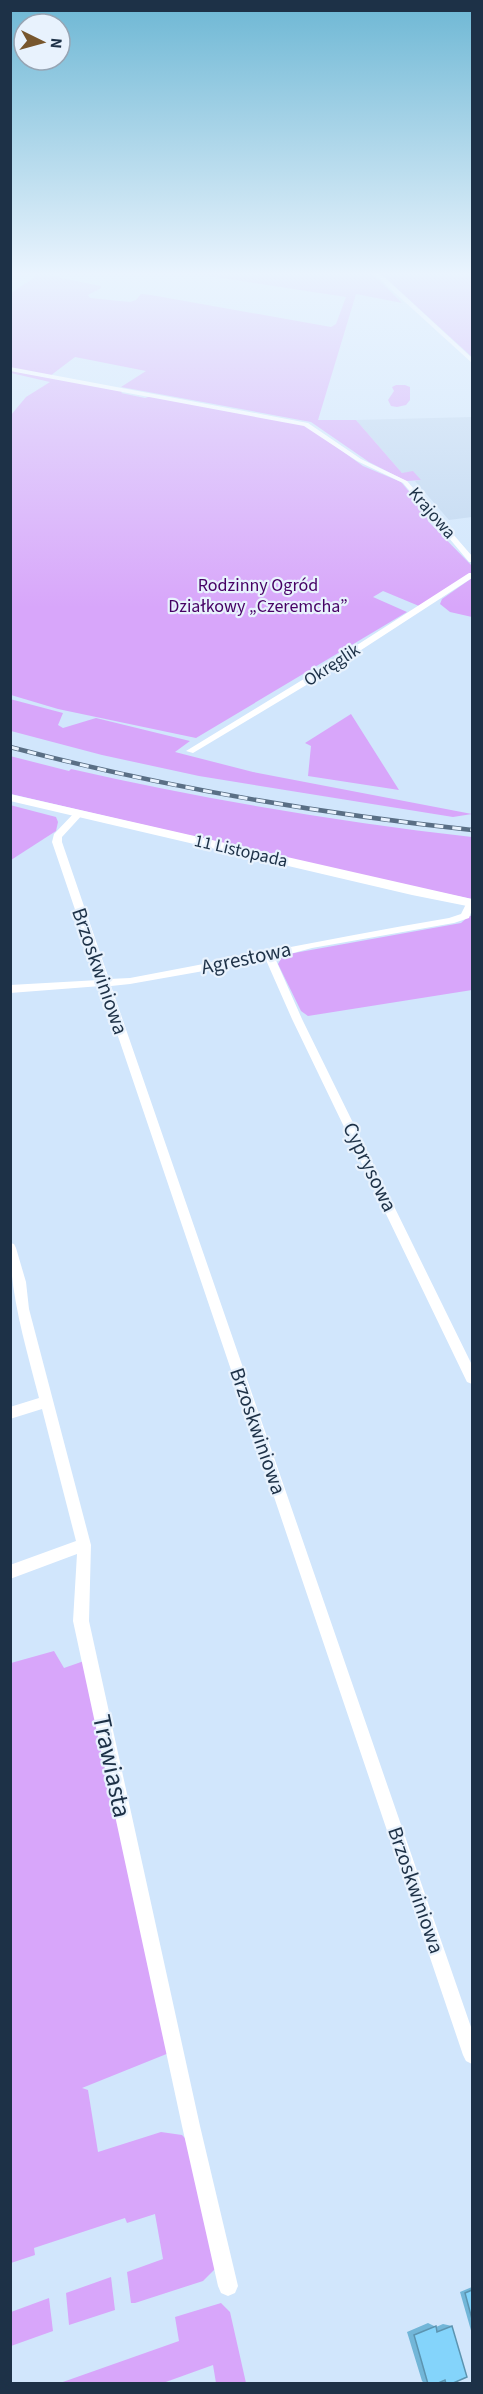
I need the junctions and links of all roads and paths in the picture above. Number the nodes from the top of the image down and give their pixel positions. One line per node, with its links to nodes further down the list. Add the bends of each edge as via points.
1 (95, 385): 2 (street, Krajowa, via 306,424 359,460 405,482)
2 (472, 560)
3 (472, 575): 4 (street, Okręglik)
4 (190, 751)
5 (10, 797): 6 (street, 11 Listopada)
6 (79, 813): 7 (street, 11 Listopada); 9 (street, Brzoskwiniowa, via 57,836 57,842)
7 (472, 903): 8 (street, Agrestowa, via 465,916 450,921)
8 (269, 956): 9 (street, Agrestowa, via 136,980); 13 (street, Cyprysowa)
9 (103, 982): 10 (street, Agrestowa); 18 (street, Brzoskwiniowa)
10 (10, 989)
11 (10, 1248): 12 (street, Trawiasta)
12 (14, 1274): 14 (street, Trawiasta)
13 (472, 1378)
14 (47, 1402): 15 (street); 16 (street, Trawiasta)
15 (10, 1413)
16 (84, 1545): 17 (street); 19 (street, Trawiasta, via 81,1621)
17 (10, 1572)
18 (472, 2055)
19 (228, 2286)

